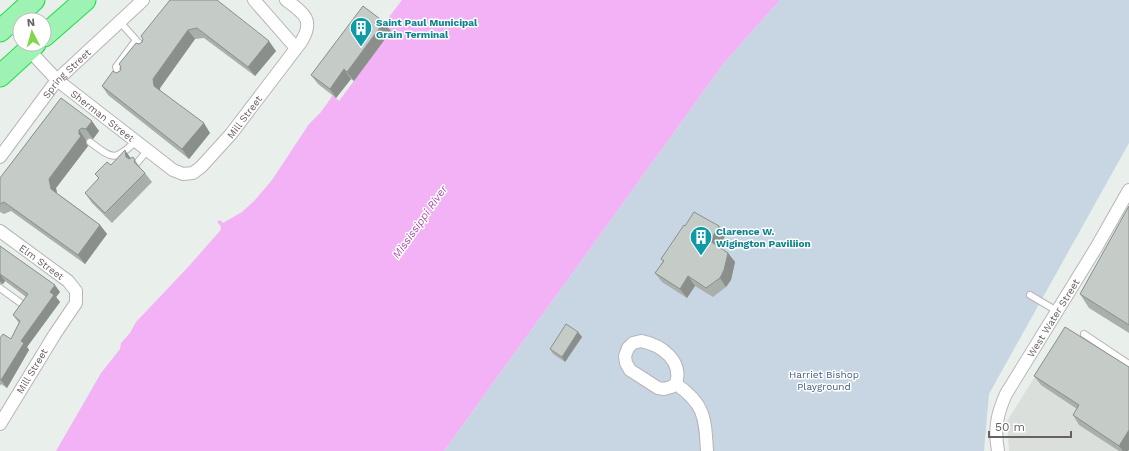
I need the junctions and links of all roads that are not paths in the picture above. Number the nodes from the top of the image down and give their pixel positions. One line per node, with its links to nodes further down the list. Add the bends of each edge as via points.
1 (34, 0): 8 (highway)
2 (85, 0): 7 (highway)
3 (143, 0): 6 (street, Spring Street)
4 (254, 0): 10 (street)
5 (286, 0): 10 (street, Mill Street, via 307,18 307,33)
6 (120, 22): 9 (lane); 16 (street, Spring Street)
7 (52, 29)
8 (0, 30)
9 (136, 40): 11 (lane); 15 (lane, via 116,67)
10 (296, 48): 22 (street, Mill Street, via 231,134 201,167 193,173)
11 (145, 49)
12 (26, 52): 14 (highway)
13 (41, 52): 16 (street, Sherman Street)
14 (0, 76)
15 (122, 78)
16 (57, 80): 17 (street, Sherman Street); 20 (street, Spring Street)
17 (136, 141): 18 (lane, via 118,156 107,154); 19 (street, Sherman Street)
18 (90, 142)
19 (148, 150): 21 (lane); 22 (street, Sherman Street, via 173,170)
20 (0, 157)
21 (136, 164)
22 (183, 174)
23 (1129, 190): 29 (street, West Water Street)
24 (1, 234): 27 (street, Elm Street, via 68,281 76,291)
25 (0, 288): 28 (lane)
26 (1030, 295): 29 (lane)
27 (77, 297): 33 (street, Mill Street, via 73,309)
28 (22, 304)
29 (1057, 312): 35 (street, West Water Street, via 1000,406 996,426)
30 (1084, 334): 31 (lane)
31 (1129, 364)
32 (676, 384): 32 (street, via 678,370 671,356 641,341 633,343 628,348 626,363 630,370 658,388 664,389); 34 (street, via 690,394 703,414)
33 (1, 422)
34 (707, 451)
35 (998, 451)

